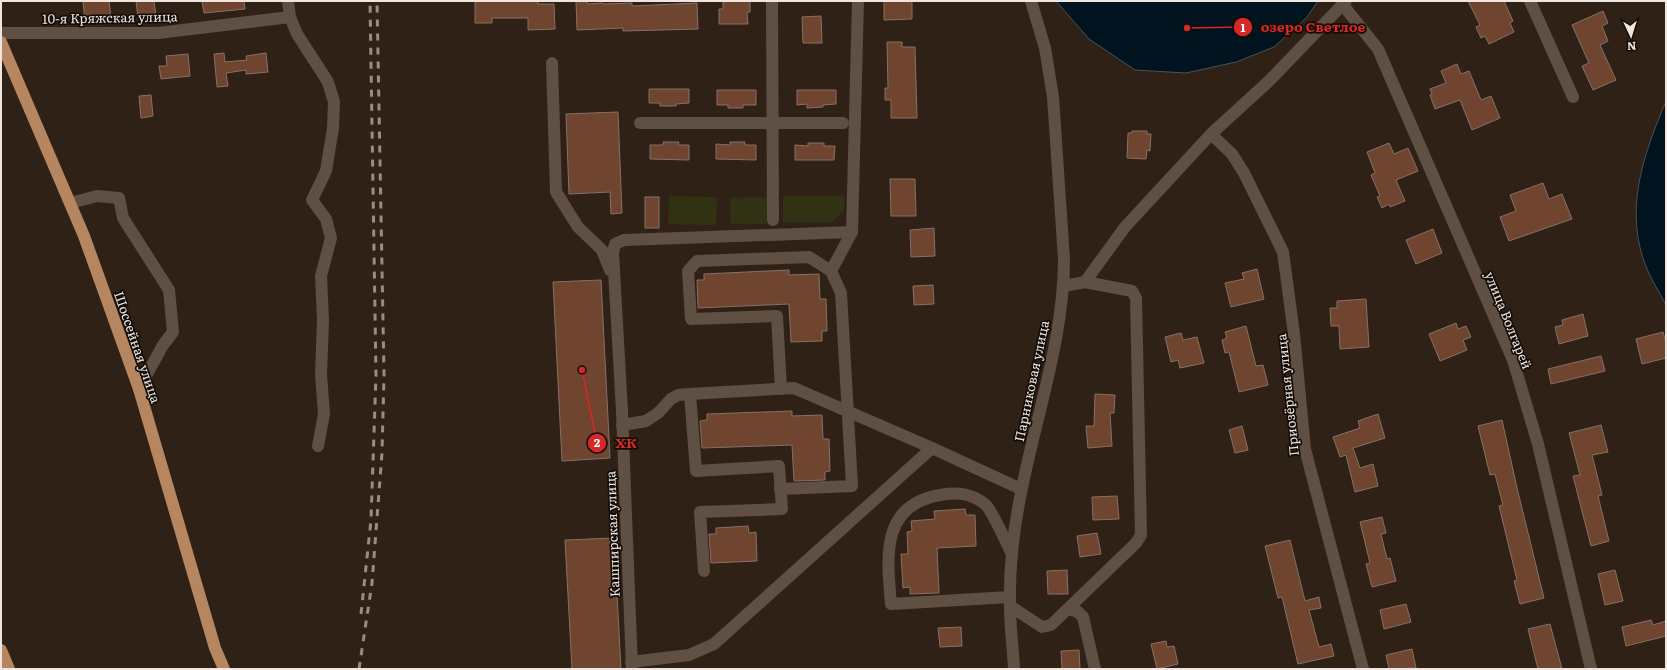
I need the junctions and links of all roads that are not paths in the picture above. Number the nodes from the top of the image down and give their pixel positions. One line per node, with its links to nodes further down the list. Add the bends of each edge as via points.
1 (288, 1): 7 (street)
2 (772, 1): 12 (street)
3 (858, 1): 18 (street)
4 (1030, 1): 22 (street, Парниковая улица, via 1045,48 1053,97)
5 (1530, 1): 11 (street)
6 (1344, 3): 15 (street, via 1269,81); 43 (street, улица Волгарей, via 1378,49 1513,360 1538,444)
7 (290, 17): 8 (street, 10-я Кряжская улица, via 158,33); 28 (street, via 296,34 328,82 334,102 334,128 326,171 312,200 326,218 331,238 321,276 321,374 324,414)
8 (1, 33)
9 (1, 42): 16 (main road, Шоссейная улица)
10 (552, 62): 20 (street, via 556,192 578,227 602,250)
11 (1573, 97)
12 (773, 122): 13 (street); 14 (street); 17 (street)
13 (640, 123)
14 (843, 123)
15 (1211, 134): 21 (street, via 1125,227); 42 (street, Приозёрная улица, via 1232,154 1244,173 1283,252 1305,449)
16 (70, 203): 23 (main road, Шоссейная улица); 23 (street, via 97,196 119,198 123,218 169,290 173,332)
17 (773, 220)
18 (852, 232): 19 (street); 20 (street, Кашпирская улица, via 624,240 615,244)
19 (831, 271): 24 (street, via 809,257 697,261 688,271 691,319 777,316); 26 (street, via 841,293)
20 (614, 278): 27 (street, Кашпирская улица)
21 (1085, 282): 22 (street); 35 (street, via 1132,291 1136,298 1141,535)
22 (1064, 286): 31 (street, Парниковая улица, via 1053,351)
23 (139, 389): 39 (main road, Шоссейная улица, via 215,648)
24 (781, 389): 25 (street); 26 (street, via 794,388)
25 (690, 394): 27 (street, via 678,395 671,399 658,414 646,421); 30 (street, via 696,471 779,466)
26 (847, 411): 29 (street); 30 (street, via 852,486)
27 (622, 425): 37 (street, Кашпирская улица)
28 (318, 446)
29 (932, 448): 31 (street); 37 (street, via 714,644 689,656)
30 (780, 489): 33 (street, via 782,509 700,512)
31 (1021, 489): 32 (street, Парниковая улица)
32 (1012, 554): 34 (street, Парниковая улица); 34 (street, via 987,506 970,495 953,493 932,496 914,504 896,521 889,543 891,604)
33 (704, 570)
34 (1010, 601): 35 (street, via 1042,627 1051,625); 40 (street, Парниковая улица)
35 (1069, 609): 41 (street, via 1083,617)
36 (1, 650): 38 (main road)
37 (632, 665)
38 (9, 669)
39 (224, 669)
40 (1014, 669)
41 (1095, 669)
42 (1363, 669)
43 (1591, 669)

